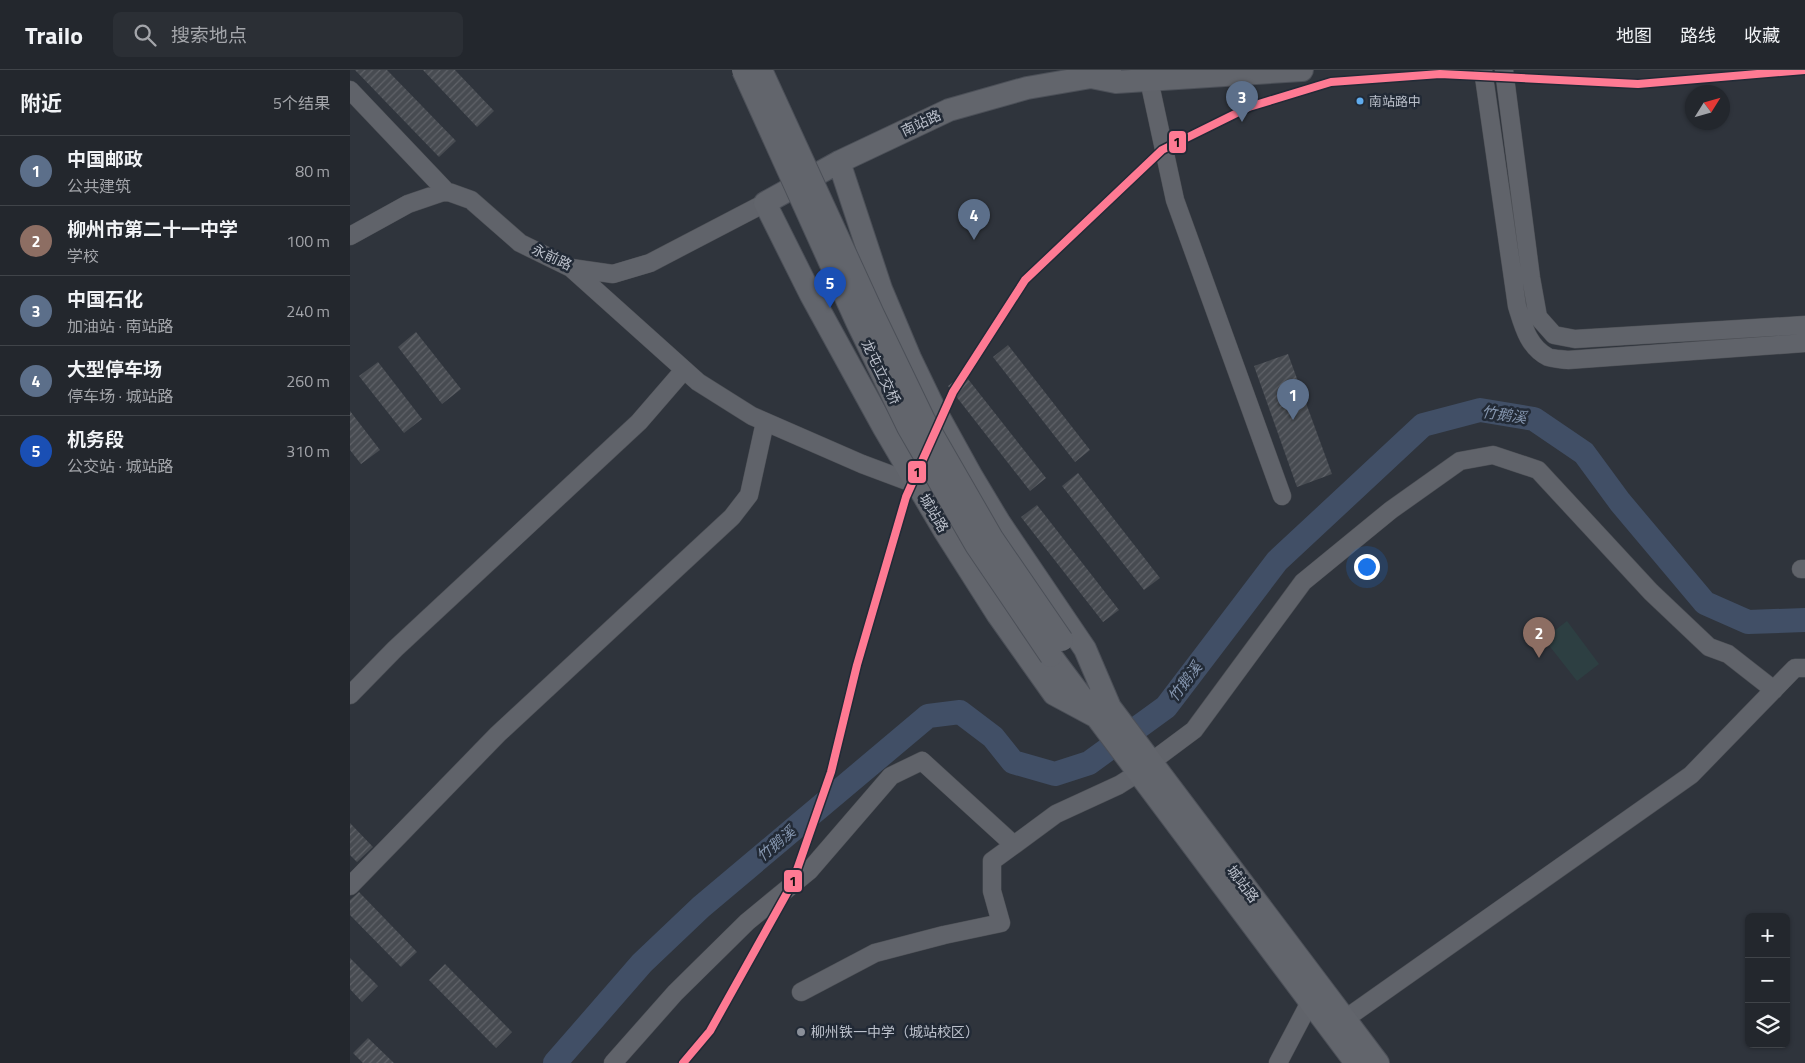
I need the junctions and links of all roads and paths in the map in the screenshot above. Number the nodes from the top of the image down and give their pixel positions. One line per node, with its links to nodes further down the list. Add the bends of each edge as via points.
1 (743, 70): 20 (main road, 龙屯立交桥, bridge, via 908,427 976,545)
2 (761, 70): 20 (main road, 龙屯立交桥, bridge, via 924,420)
3 (1302, 70): 7 (main road, 南站路)
4 (1483, 70): 15 (street, via 1517,306 1526,335 1535,346 1548,357 1568,360)
5 (1504, 70): 14 (street, via 1538,317 1554,336 1575,339)
6 (1100, 74): 7 (main road, 南站路, via 1116,82); 9 (main road, 南站路, via 1028,88 950,110)
7 (1149, 80): 19 (street, via 1175,200)
8 (350, 90): 10 (street)
9 (839, 162): 11 (main road, 南站路); 24 (main road, 城站路, via 881,289 935,410 999,522 1085,649)
10 (446, 192): 12 (street, via 408,204); 13 (street, 永前路, via 471,200 520,242)
11 (765, 203): 13 (street, 永前路, via 650,263 613,274); 18 (main road, 城站路, via 811,296)
12 (350, 236)
13 (571, 268): 16 (street)
14 (1805, 325)
15 (1805, 343)
16 (684, 370): 17 (street, via 698,382); 23 (street, via 639,422 395,649)
17 (765, 422): 18 (street); 27 (street, via 749,495 732,516 498,734)
18 (918, 485): 24 (main road, 城站路, via 998,615 1054,694)
19 (1282, 496)
20 (1057, 648): 24 (main road, 城站路)
21 (1805, 668): 22 (street, via 1795,668)
22 (1774, 690): 25 (street, via 1728,654 1709,647 1651,592 1538,470 1493,454 1460,461 1391,510 1302,582 1194,730); 30 (street, via 1691,775)
23 (350, 695)
24 (1104, 713): 25 (main road, 城站路)
25 (1141, 763): 26 (street, via 1119,785 1056,814); 29 (main road, 城站路)
26 (1014, 845): 28 (street, via 992,861 992,891 1001,923 876,953); 31 (street, via 922,761 891,776 809,871 747,922 675,993)
27 (350, 886)
28 (801, 992)
29 (1317, 996): 30 (main road, 城站路); 32 (street); 33 (main road, 城站路)
30 (1345, 1019): 34 (main road, 城站路)
31 (613, 1063)
32 (1278, 1063)
33 (1356, 1063)
34 (1378, 1063)

